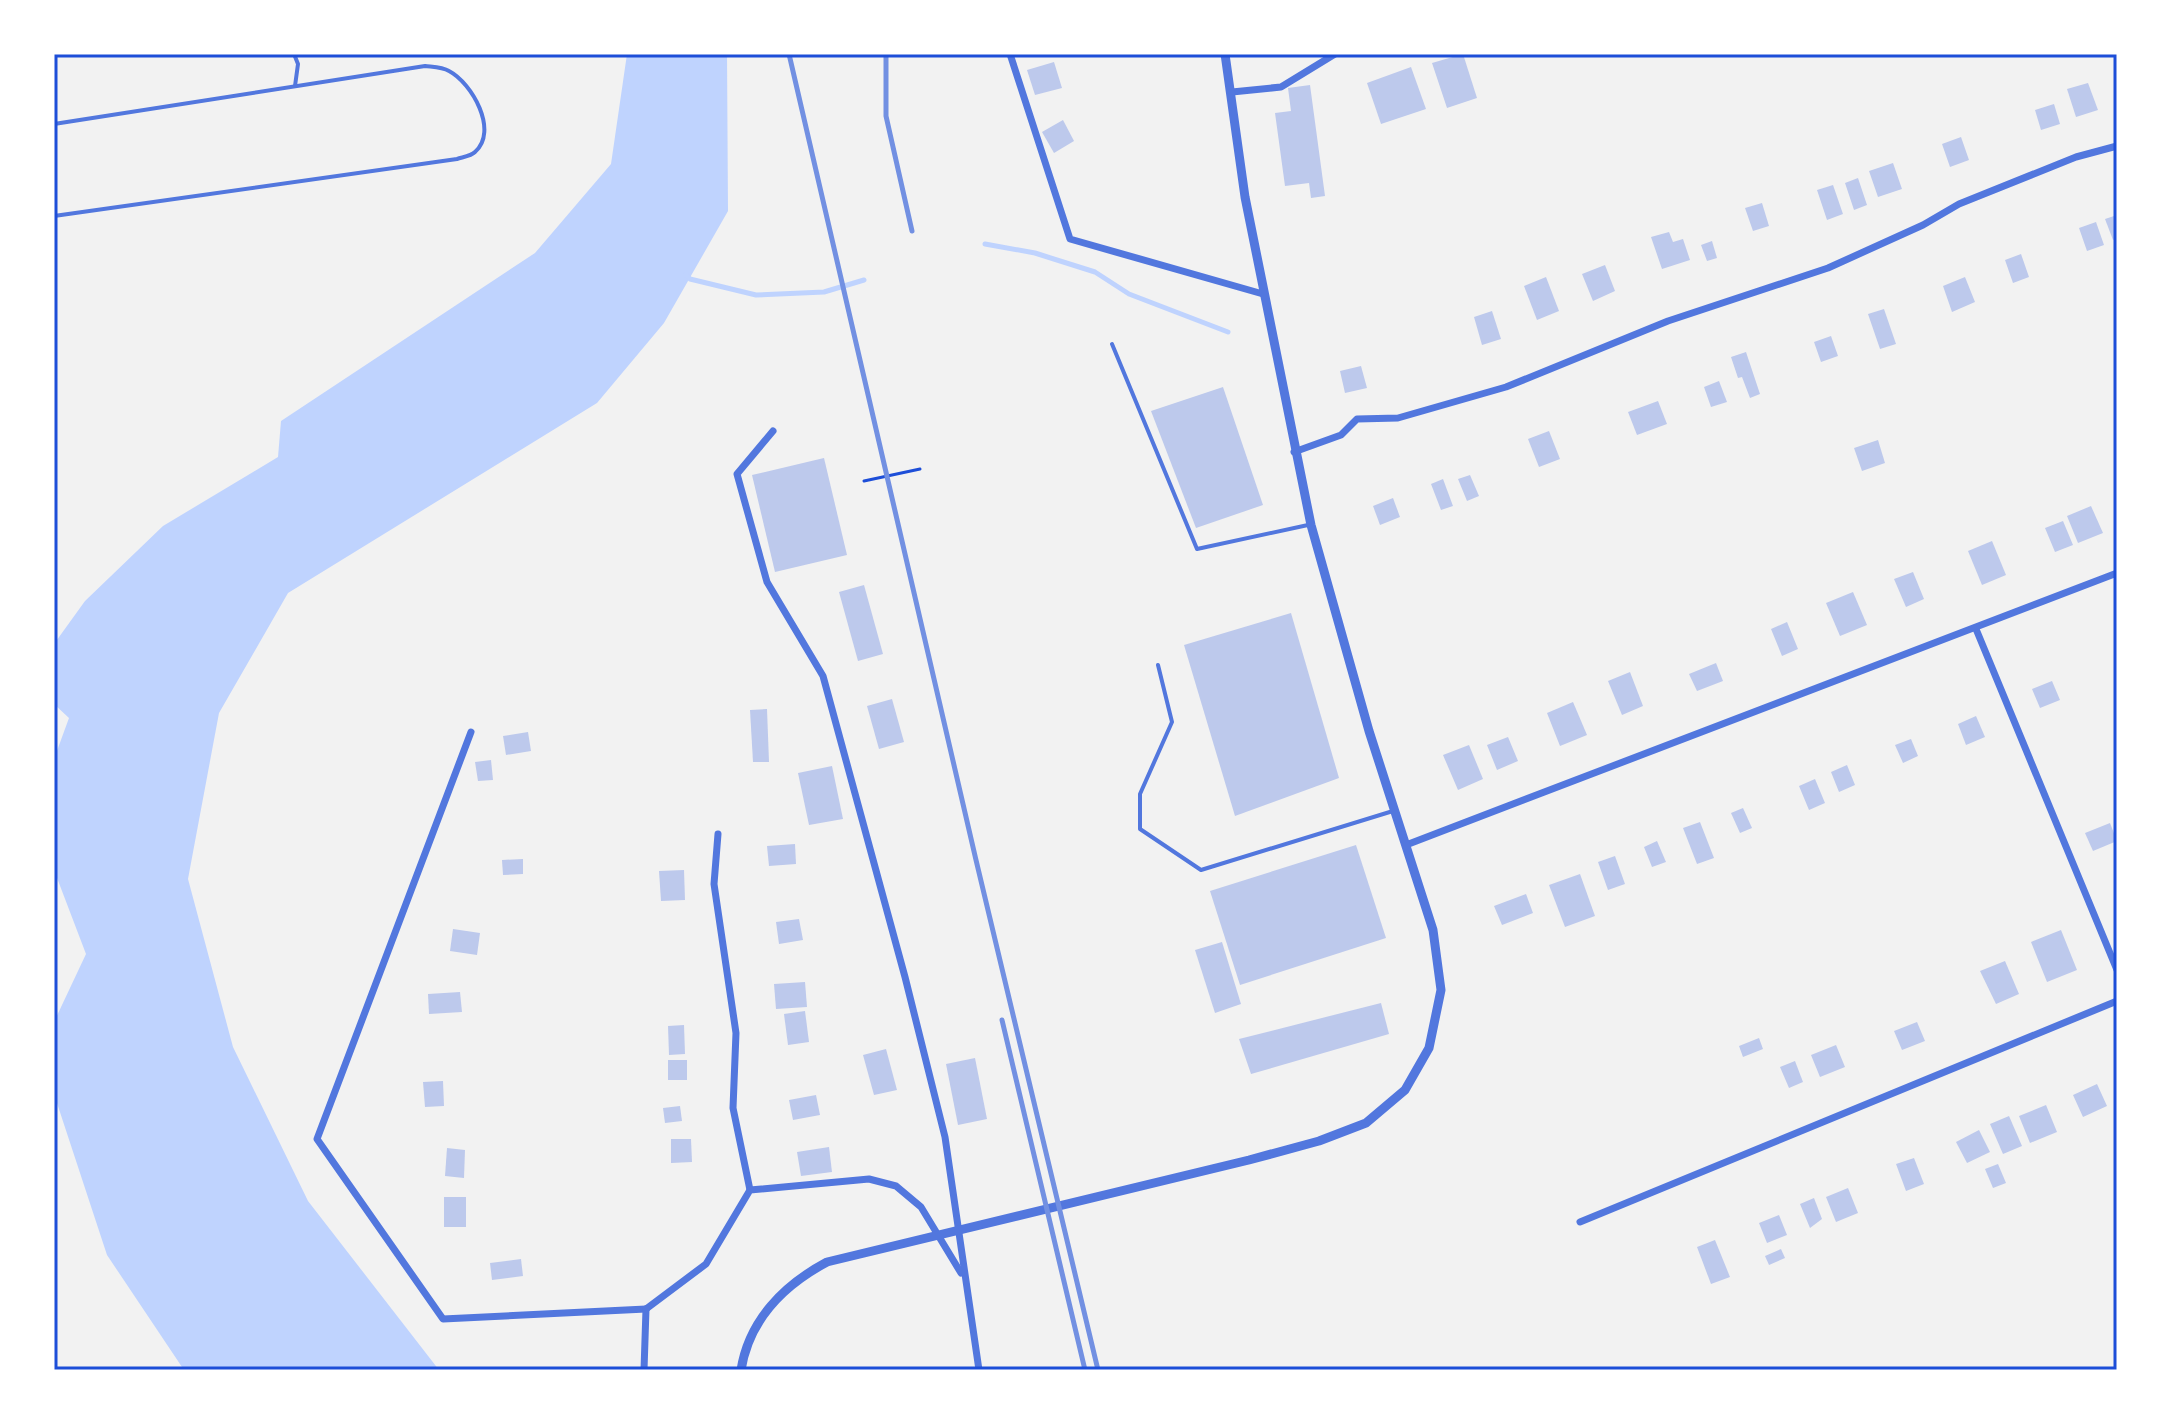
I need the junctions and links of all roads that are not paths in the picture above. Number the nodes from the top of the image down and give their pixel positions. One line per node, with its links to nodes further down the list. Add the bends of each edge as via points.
1 (294, 54): 5 (lane)
2 (1010, 54): 10 (street, via 1070,239)
3 (1225, 54): 6 (street)
4 (1335, 54): 6 (street, via 1281,87)
5 (295, 86): 7 (lane); 9 (lane, via 425,66 447,70 473,97 484,139 474,153 457,159)
6 (1232, 92): 10 (street)
7 (54, 124)
8 (2117, 146): 13 (street, via 1959,204 1828,268 1668,321 1506,387 1398,418 1357,419 1341,435)
9 (54, 216)
10 (1263, 294): 13 (street)
11 (1112, 344): 14 (lane, via 1197,549)
12 (773, 431): 26 (street, via 737,474 767,582 823,676 945,1137)
13 (1294, 452): 14 (street)
14 (1311, 525): 19 (street)
15 (2117, 573): 16 (street)
16 (1976, 629): 21 (street); 22 (street)
17 (1158, 665): 19 (lane, via 1172,722 1140,794 1140,829 1201,870)
18 (471, 732): 27 (street, via 317,1139 443,1319)
19 (1396, 811): 21 (street)
20 (718, 834): 24 (street, via 714,884 736,1033 733,1108)
21 (1406, 845): 29 (street, via 1433,930 1441,990 1429,1048 1405,1090 1366,1123 1249,1160 827,1262 799,1277 773,1301 757,1324)
22 (2117, 970)
23 (2117, 1001): 25 (street)
24 (750, 1190): 26 (street, via 869,1179 896,1186 921,1207); 27 (street, via 706,1264)
25 (1580, 1222)
26 (964, 1278): 30 (street)
27 (646, 1309): 28 (street)
28 (644, 1370)
29 (741, 1370)
30 (979, 1370)

